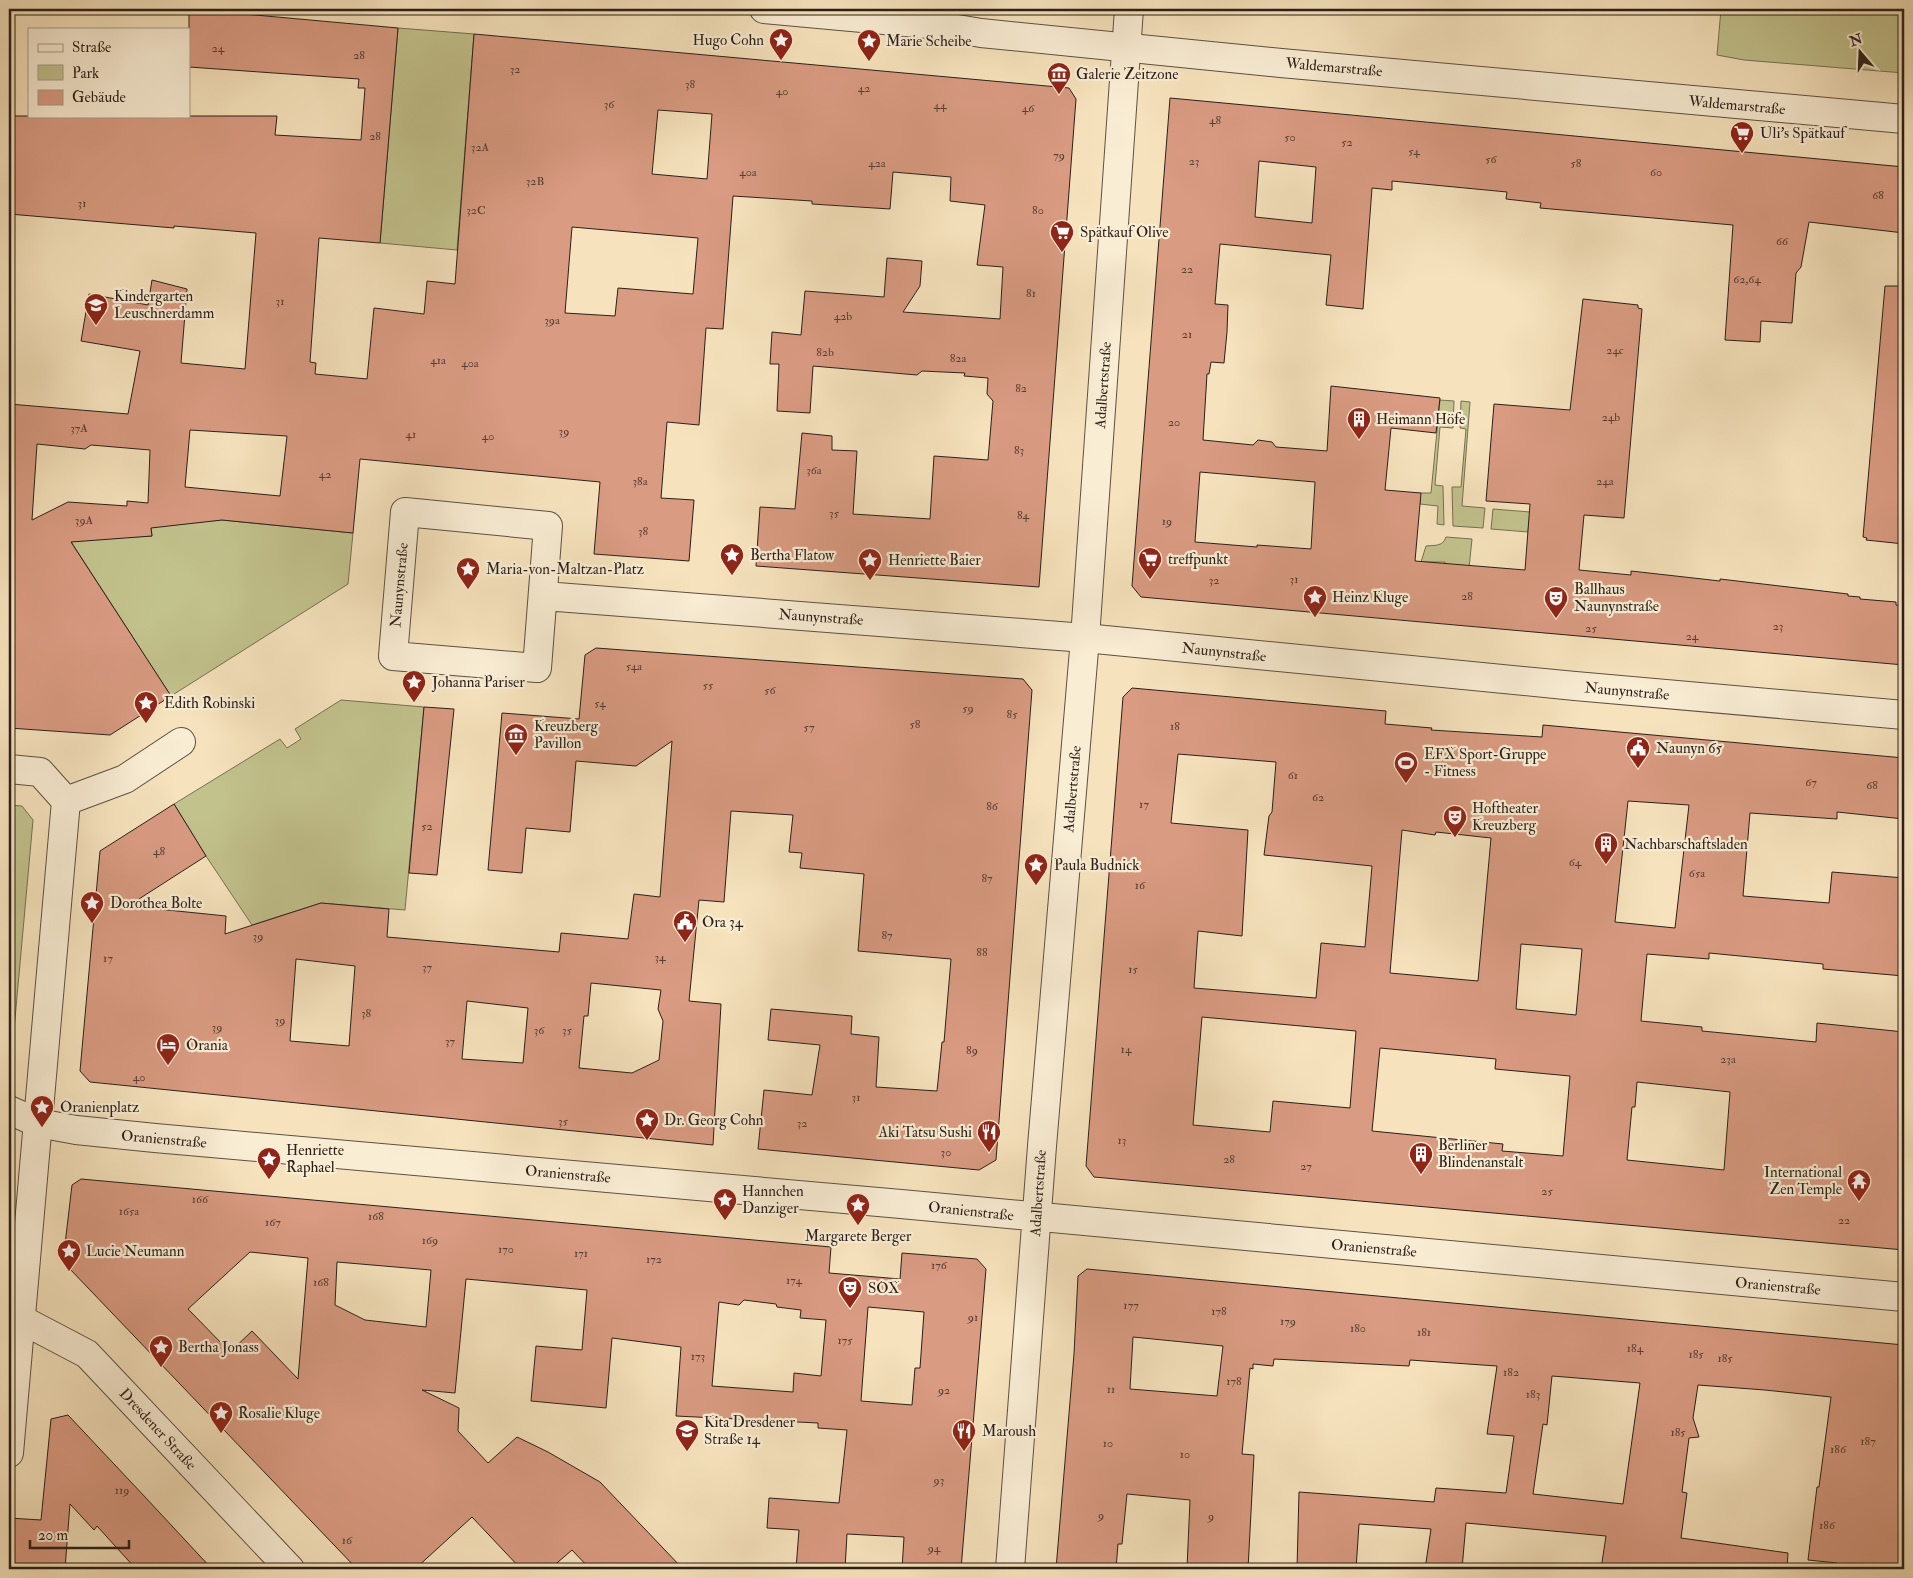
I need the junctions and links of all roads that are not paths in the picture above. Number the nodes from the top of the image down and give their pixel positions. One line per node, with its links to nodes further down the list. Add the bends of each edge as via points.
1 (764, 9): 3 (street, Waldemarstraße)
2 (1129, 9): 3 (street, Adalbertstraße)
3 (1126, 47): 4 (street, Waldemarstraße); 6 (street, Adalbertstraße)
4 (1904, 119)
5 (544, 596): 5 (street, Naunynstraße, via 548,526 405,512 393,656 537,668); 6 (street, Naunynstraße)
6 (1085, 638): 7 (street, Naunynstraße); 14 (street, Adalbertstraße)
7 (1904, 715)
8 (181, 742): 10 (street, via 125,779)
9 (9, 769): 10 (street, via 40,772)
10 (66, 801): 12 (street)
11 (9, 1110): 12 (street, Oranienstraße)
12 (38, 1123): 13 (street); 14 (street, Oranienstraße, via 155,1138); 16 (street)
13 (9, 1134)
14 (1036, 1218): 15 (street, Oranienstraße); 19 (street, Adalbertstraße)
15 (1904, 1298)
16 (14, 1315): 17 (street); 18 (street, Dresdener Straße, via 87,1354)
17 (9, 1453)
18 (290, 1569)
19 (1010, 1569)

